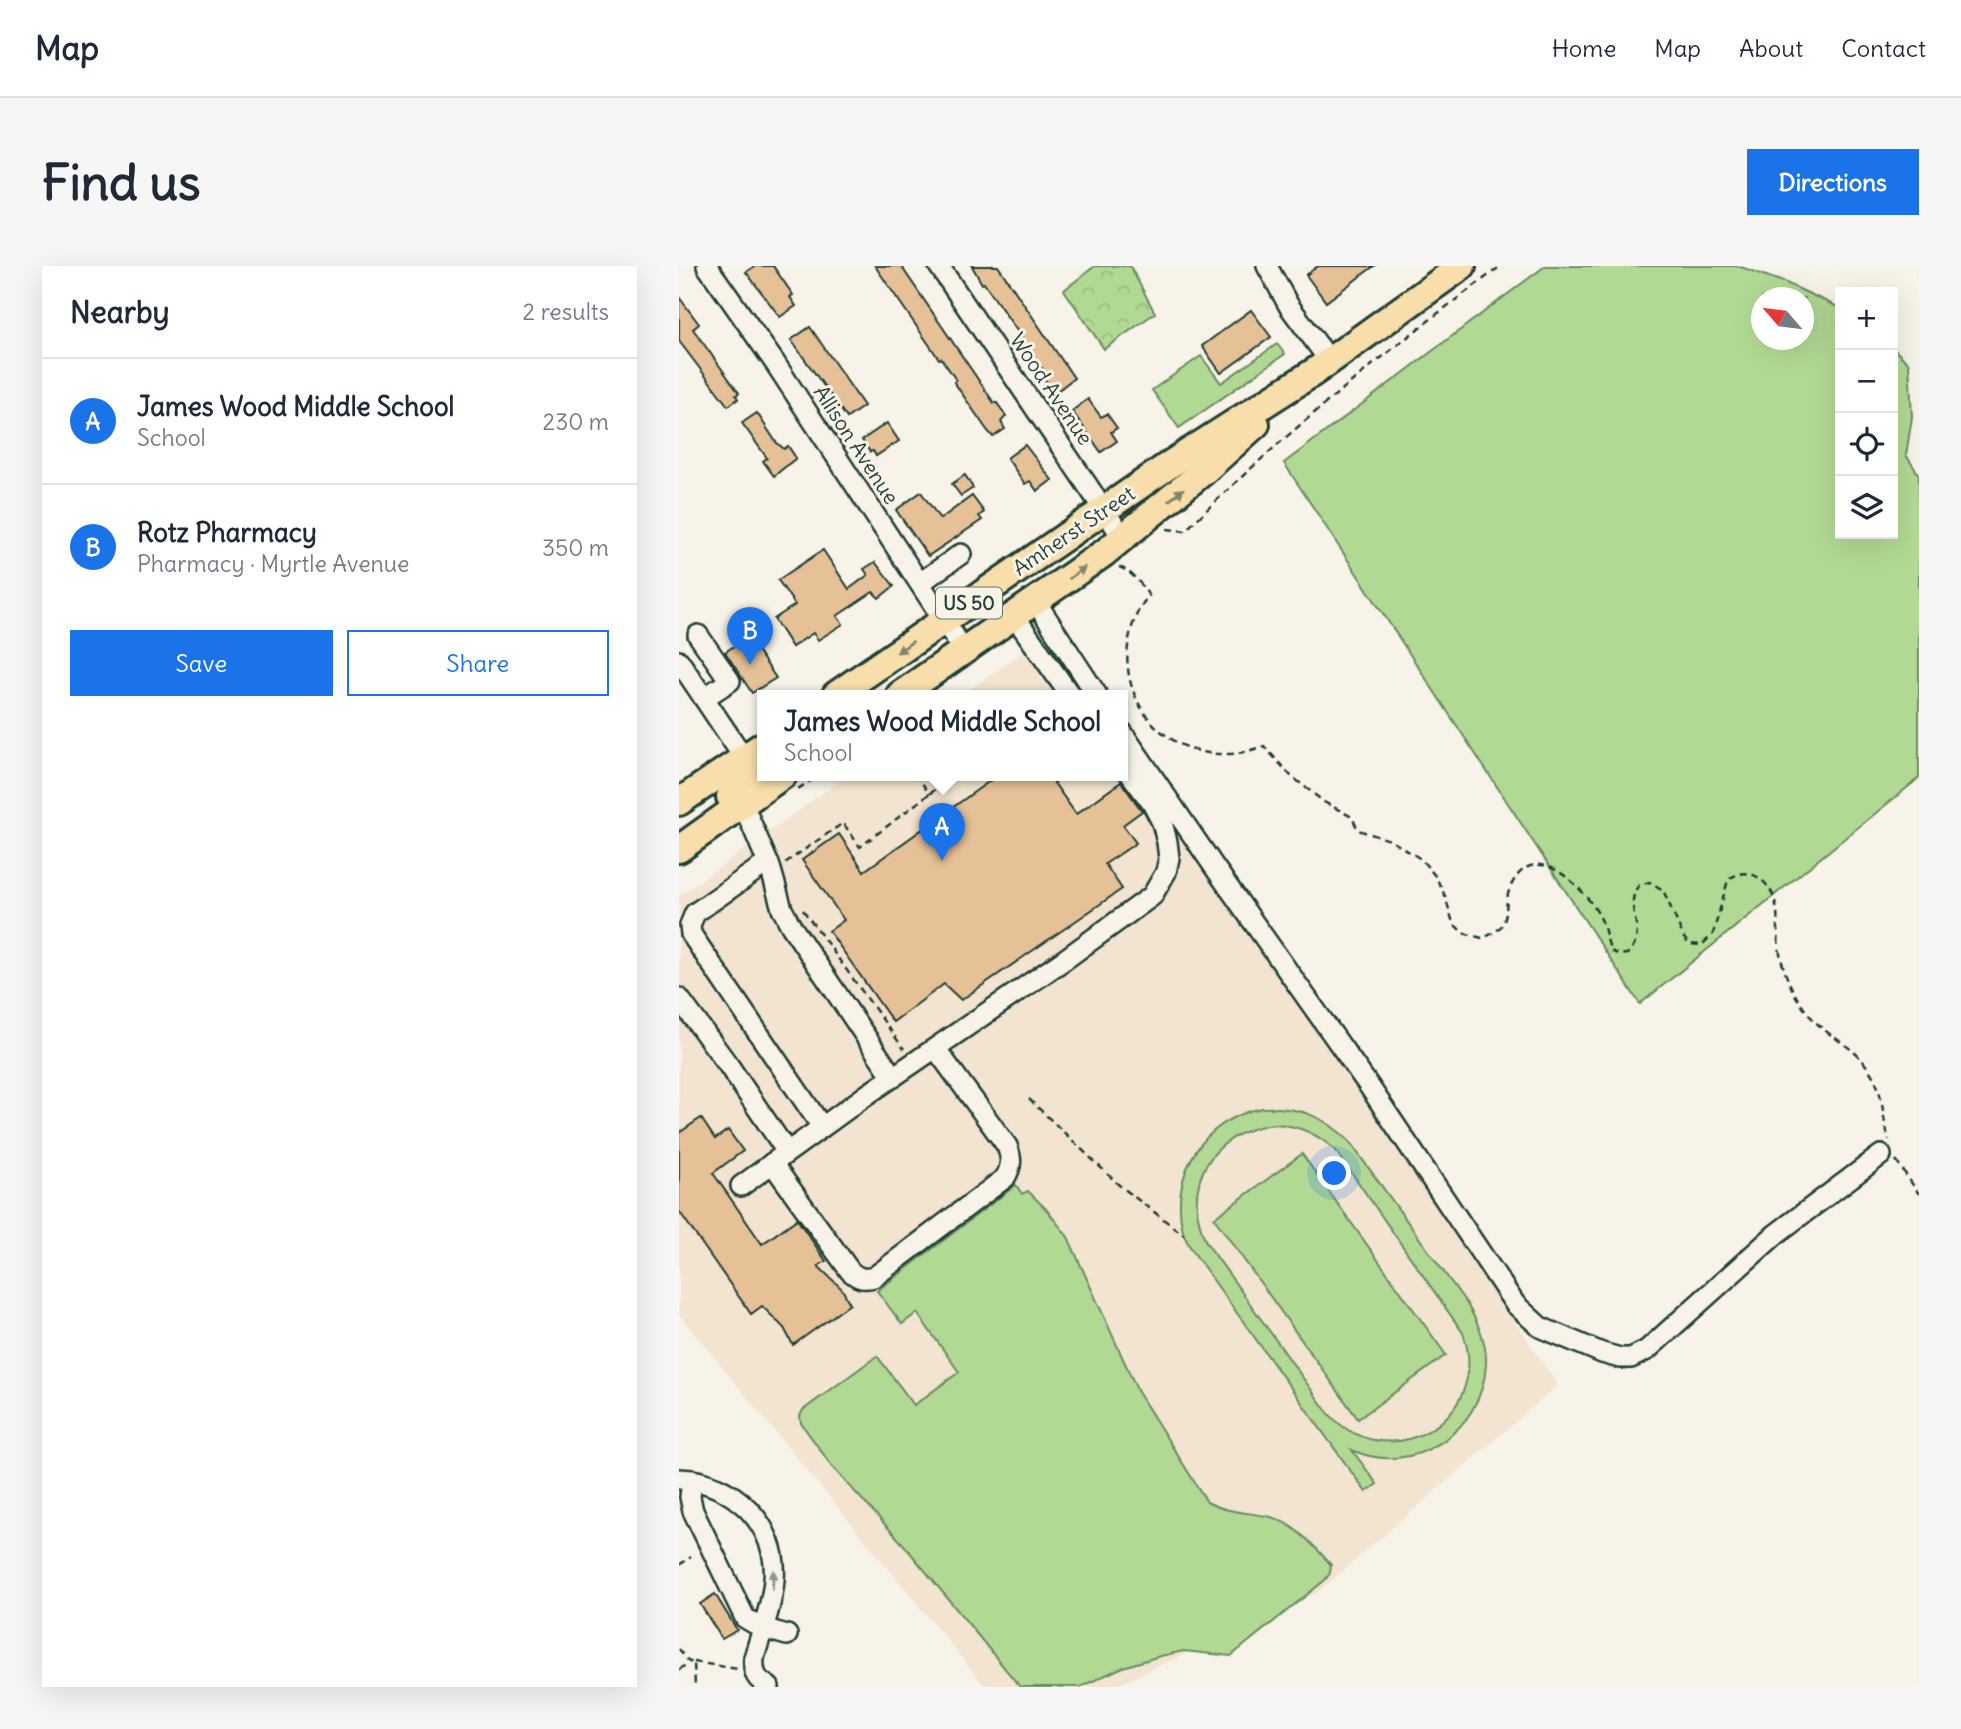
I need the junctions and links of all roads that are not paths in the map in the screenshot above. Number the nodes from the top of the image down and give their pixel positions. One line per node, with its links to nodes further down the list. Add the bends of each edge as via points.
1 (707, 266): 10 (street, Allison Avenue)
2 (939, 266): 6 (street, Wood Avenue)
3 (1267, 266): 5 (street)
4 (1462, 266): 5 (main road, Amherst Street / US 50)
5 (1321, 366): 6 (main road, Amherst Street / US 50); 7 (main road, Amherst Street / US 50, one-way to 5)
6 (1103, 512): 7 (street, Wood Avenue); 9 (main road, Amherst Street / US 50)
7 (1123, 538): 11 (main road, Amherst Street / US 50, one-way to 7)
8 (961, 554): 10 (street)
9 (1039, 554): 11 (main road, via 1010,588 1008,600); 12 (main road, Amherst Street / US 50)
10 (920, 583): 12 (street, Allison Avenue)
11 (1026, 609): 14 (main road, Amherst Street / US 50); 18 (street); 19 (street)
12 (944, 620): 14 (street, Allison Avenue); 16 (main road, Amherst Street / US 50, one-way to 16)
13 (698, 635): 20 (street, via 730,681)
14 (964, 651): 17 (main road, Amherst Street / US 50)
15 (679, 661): 20 (street)
16 (843, 690)
17 (907, 690)
18 (1067, 690)
19 (1093, 690)
20 (704, 698): 22 (street)
21 (1128, 741): 33 (street, via 1515,1304 1540,1327 1621,1358 1647,1350 1776,1234)
22 (753, 752): 25 (main road); 27 (main road, via 753,777)
23 (1128, 771): 30 (street, via 1162,822 1168,858 1160,885 1064,960)
24 (775, 781): 26 (main road)
25 (679, 802)
26 (743, 804): 27 (main road); 28 (street)
27 (690, 841)
28 (776, 864): 31 (street, via 782,909 791,926); 32 (street, via 758,869 695,913 691,934)
29 (679, 998): 34 (street, via 729,1066)
30 (936, 1049): 31 (street); 34 (street, via 1007,1146 1011,1168 1005,1178 874,1277 866,1280 850,1271)
31 (893, 1077): 32 (street)
32 (822, 1127): 34 (street)
33 (1889, 1152)
34 (779, 1158): 35 (street)
35 (741, 1186)
36 (685, 1480): 37 (street, via 693,1511 741,1613); 37 (street, one-way to 36, via 775,1577 763,1527 737,1498 715,1486)
37 (762, 1628): 38 (street); 39 (street)
38 (787, 1635)
39 (746, 1672): 40 (street)
40 (769, 1687)

